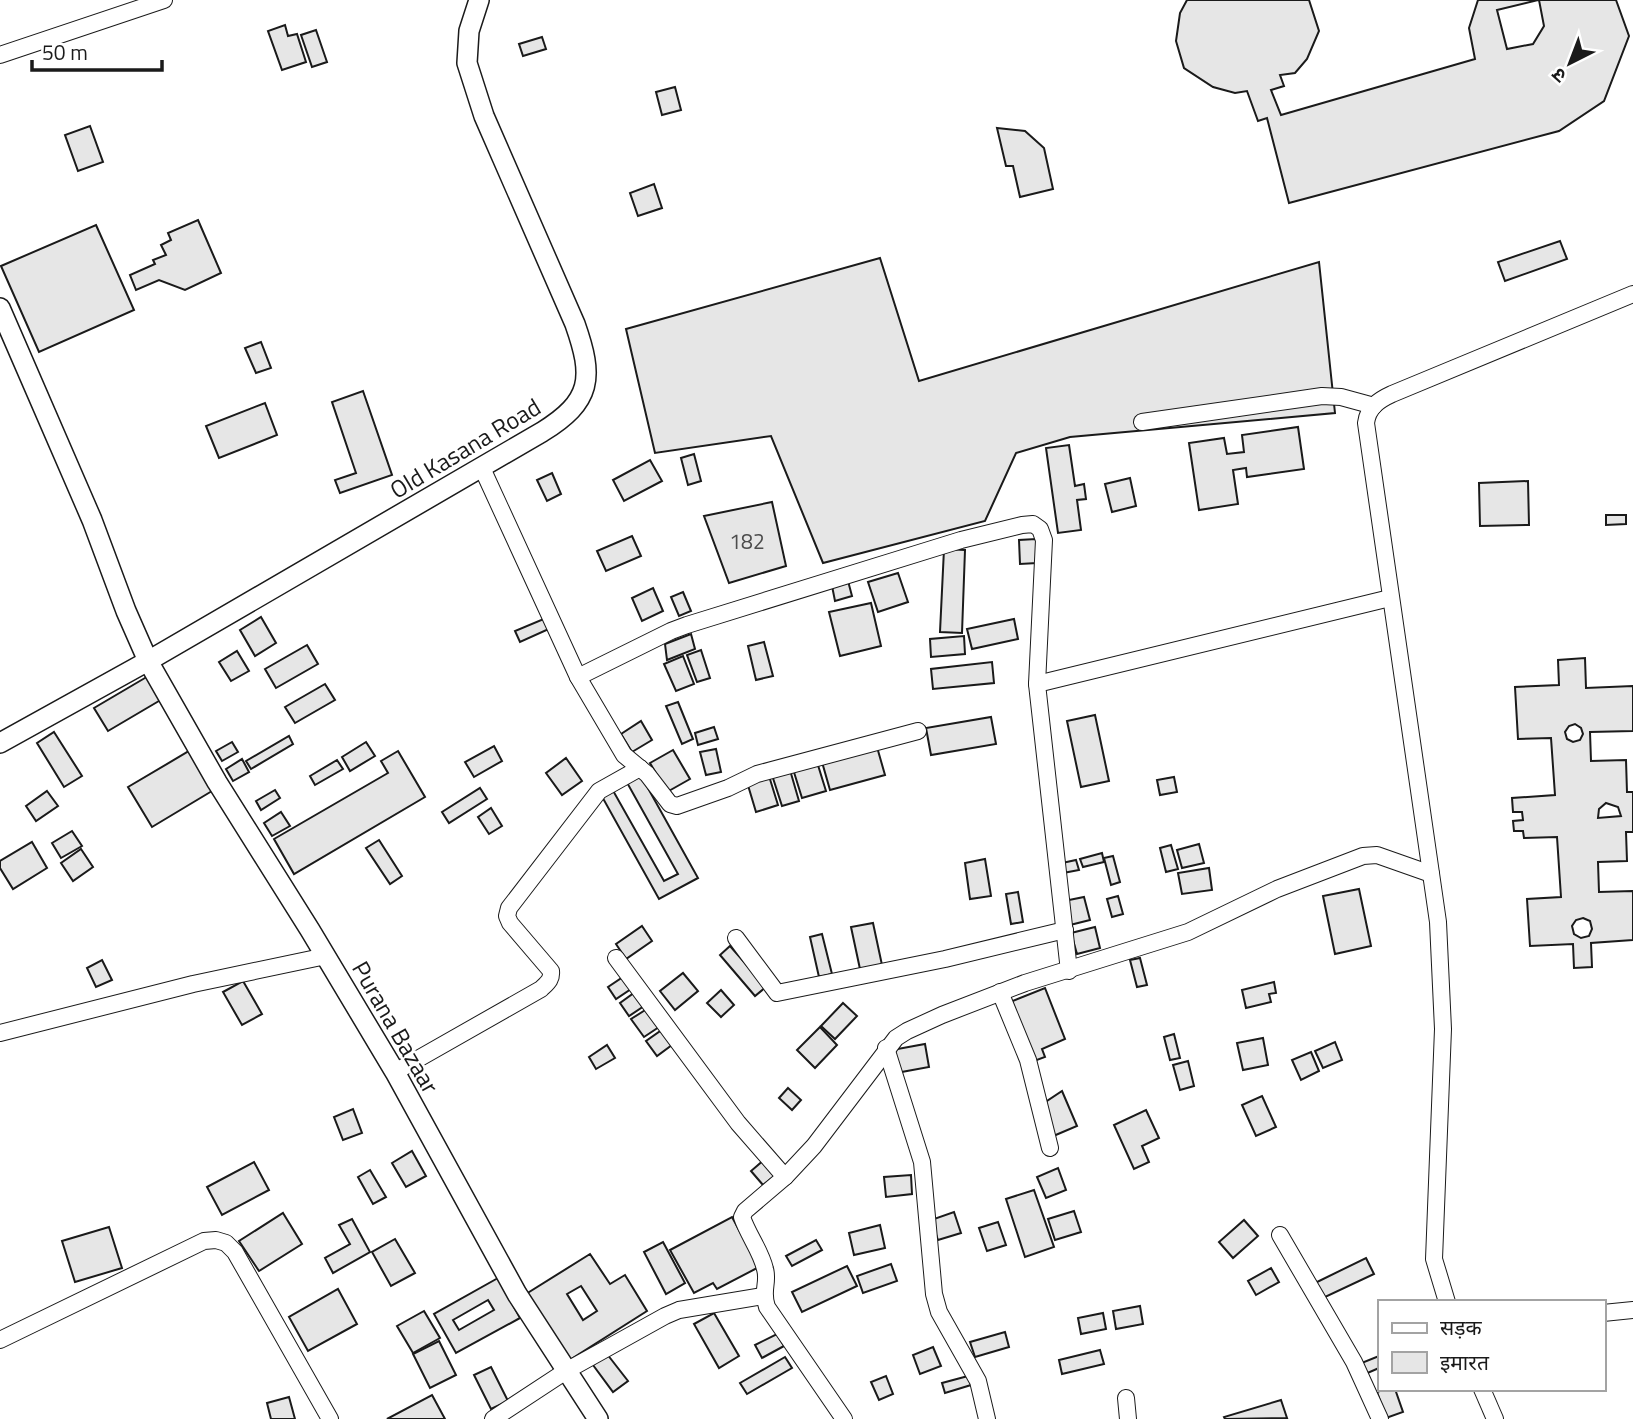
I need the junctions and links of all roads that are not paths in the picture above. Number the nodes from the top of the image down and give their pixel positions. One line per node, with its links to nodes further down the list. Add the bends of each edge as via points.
1 (164, 0): 3 (street)
2 (479, 0): 8 (street, Old Kasana Road, via 469,31 467,63 484,116 575,324 586,360 585,388 577,405 556,424)
3 (0, 55)
4 (1633, 294): 6 (street, via 1392,394)
5 (0, 308): 10 (street, Purana Bazaar)
6 (1374, 406): 7 (street, via 1322,396); 9 (street, via 1366,423)
7 (1142, 422)
8 (482, 468): 10 (street, Old Kasana Road); 11 (street)
9 (1390, 598): 12 (street); 16 (street)
10 (148, 661): 14 (street, Old Kasana Road); 19 (street, Purana Bazaar)
11 (578, 677): 12 (street, via 671,631 961,540 1032,524 1044,540); 15 (street, via 624,755)
12 (1037, 684): 17 (street)
13 (918, 730): 15 (street, via 757,774 677,806 670,804)
14 (0, 743)
15 (640, 768): 25 (street, via 599,791 509,908 510,923 551,971 549,982)
16 (1431, 874): 21 (street, via 1377,855 1363,856 1277,889 1188,932); 30 (street, via 1443,1029 1434,1259)
17 (1065, 930): 18 (street, via 777,993); 21 (street)
18 (736, 938)
19 (326, 956): 23 (street); 25 (street, Purana Bazaar)
20 (616, 958): 27 (street, via 738,1123)
21 (1069, 971): 22 (street)
22 (1000, 992): 24 (street, via 907,1031); 26 (street, via 1028,1060)
23 (0, 1033)
24 (886, 1048): 27 (street, via 814,1146); 41 (street, via 922,1162 934,1294 939,1312 978,1381)
25 (395, 1072): 34 (street, Purana Bazaar, via 517,1294)
26 (1049, 1148)
27 (785, 1177): 29 (street, via 743,1217 765,1268)
28 (1280, 1235): 43 (street, via 1354,1362)
29 (763, 1296): 34 (street, via 679,1310); 40 (street)
30 (1446, 1300)
31 (1633, 1310): 32 (street)
32 (1605, 1312)
33 (0, 1340): 37 (street, via 170,1256 216,1240 234,1252)
34 (566, 1371): 38 (street); 39 (street, Purana Bazaar)
35 (1483, 1391): 44 (street)
36 (1126, 1398): 42 (street)
37 (330, 1419)
38 (493, 1419)
39 (597, 1419)
40 (844, 1419)
41 (987, 1419)
42 (1128, 1419)
43 (1380, 1419)
44 (1495, 1419)

